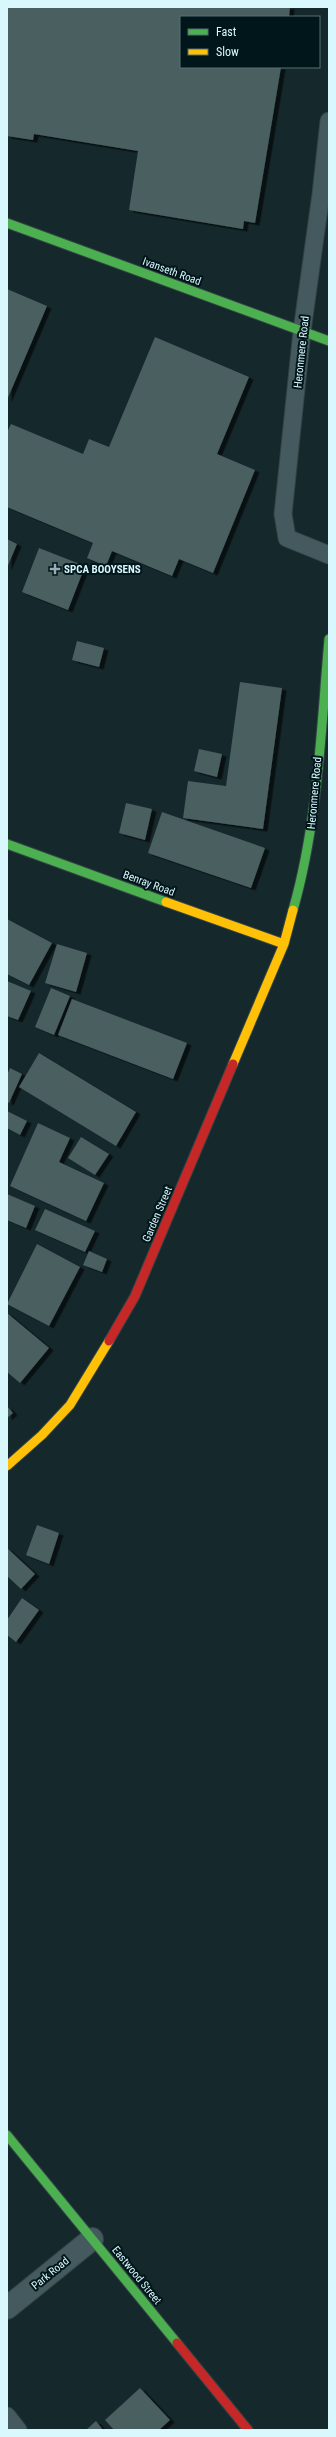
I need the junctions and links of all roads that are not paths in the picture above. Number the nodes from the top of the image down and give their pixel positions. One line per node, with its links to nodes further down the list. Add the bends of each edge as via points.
1 (329, 121): 3 (lane, Heronmere Road, via 322,194)
2 (7, 223): 3 (street, Ivanseth Road)
3 (302, 331): 4 (street, Ivanseth Road); 5 (lane, Heronmere Road, via 283,514 287,538)
4 (329, 341)
5 (329, 555)
6 (329, 639): 8 (street, Heronmere Road, via 310,834 296,906)
7 (7, 844): 8 (street, Benray Road)
8 (284, 944): 9 (street, Garden Street, via 136,1296 70,1405 42,1435)
9 (7, 1466)
10 (7, 2135): 11 (street, Eastwood Street)
11 (92, 2239): 12 (street, Park Road); 15 (street, Eastwood Street)
12 (7, 2308)
13 (7, 2416): 14 (lane)
14 (18, 2430)
15 (248, 2430)

